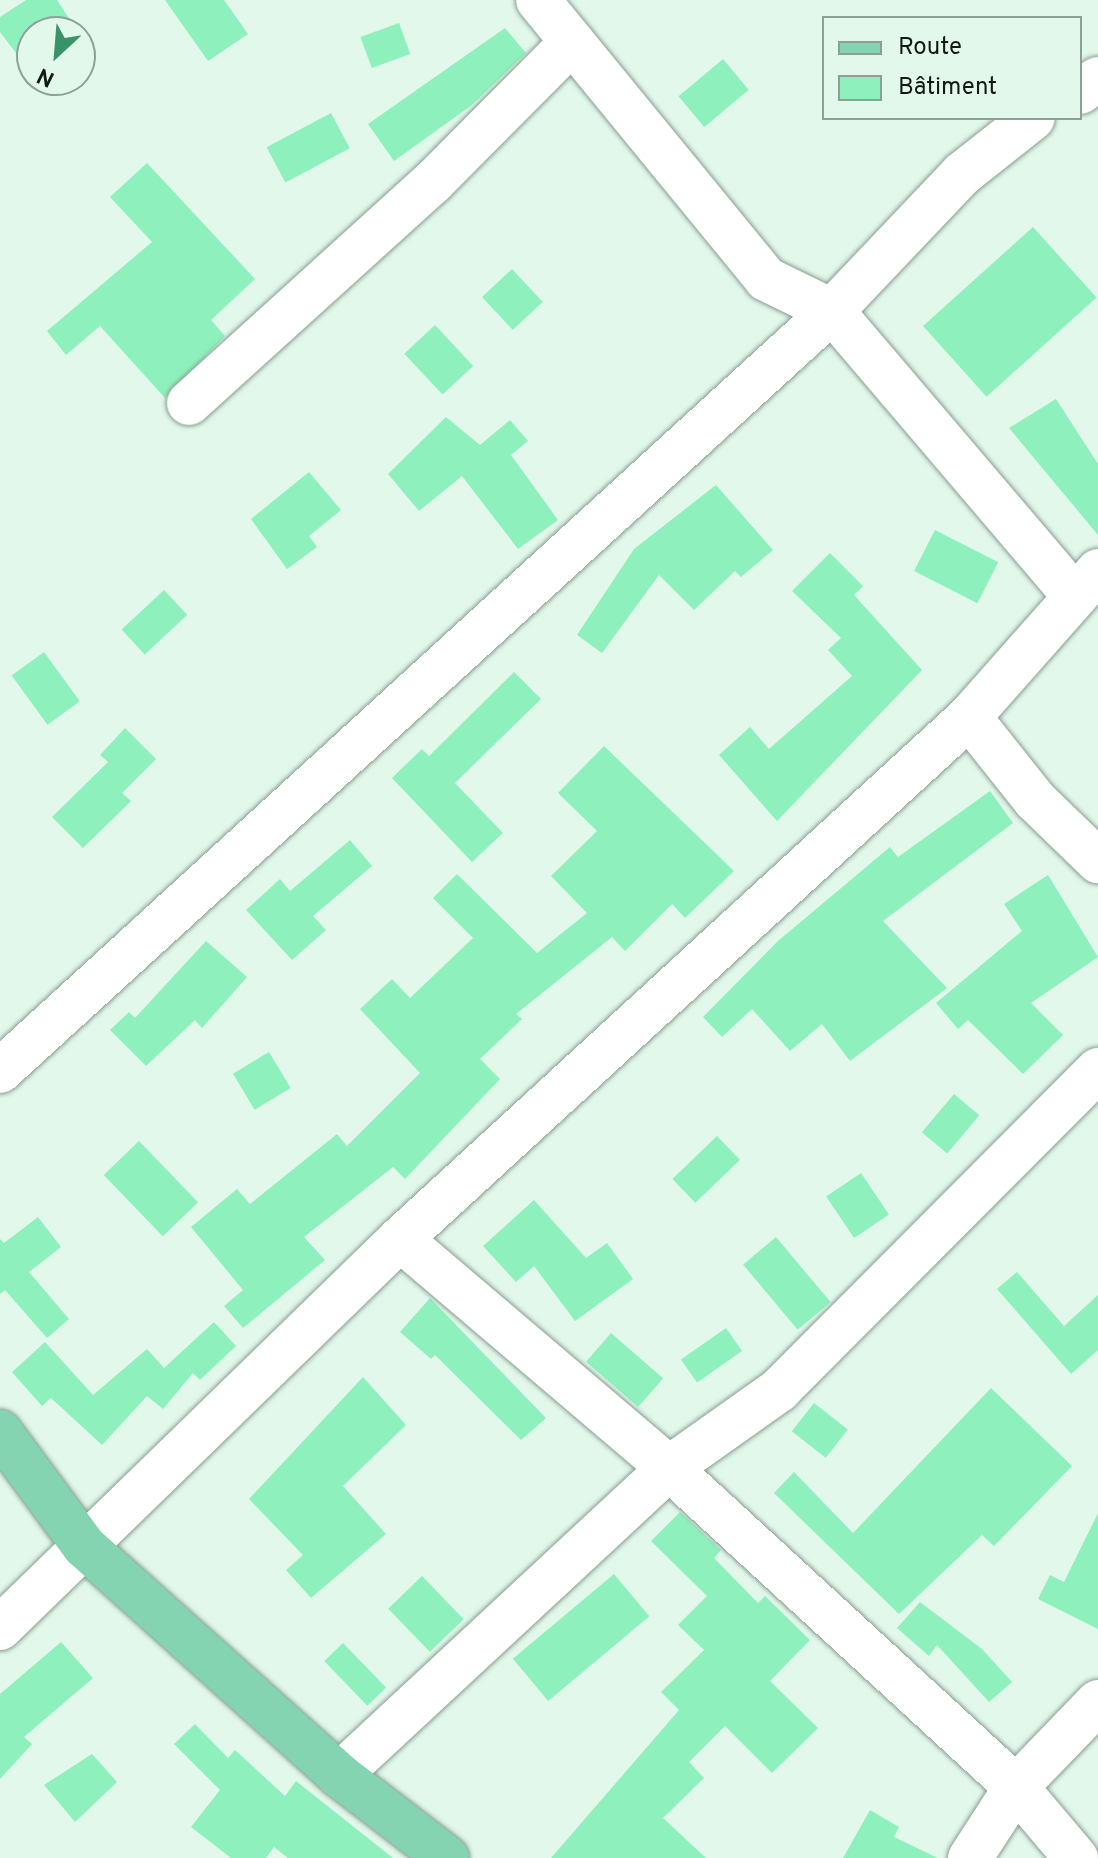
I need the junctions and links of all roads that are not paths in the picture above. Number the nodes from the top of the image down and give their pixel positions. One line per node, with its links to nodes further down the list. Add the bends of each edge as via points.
1 (538, 0): 2 (street)
2 (572, 42): 4 (street, via 766,279); 5 (street, via 432,183)
3 (1030, 120): 4 (street, via 962,174)
4 (832, 311): 6 (street); 10 (street)
5 (189, 403)
6 (1086, 582): 7 (street)
7 (969, 717): 8 (street, via 1035,800); 11 (street)
8 (1098, 861)
9 (1098, 1070): 13 (street, via 779,1390)
10 (0, 1071)
11 (400, 1239): 13 (street); 14 (street)
12 (0, 1432): 14 (main road)
13 (669, 1468): 17 (street); 18 (street)
14 (84, 1546): 15 (street); 17 (main road)
15 (0, 1628)
16 (1098, 1702): 18 (street)
17 (339, 1775): 19 (main road)
18 (1016, 1787): 20 (street); 21 (street)
19 (447, 1858)
20 (970, 1858)
21 (1076, 1858)

